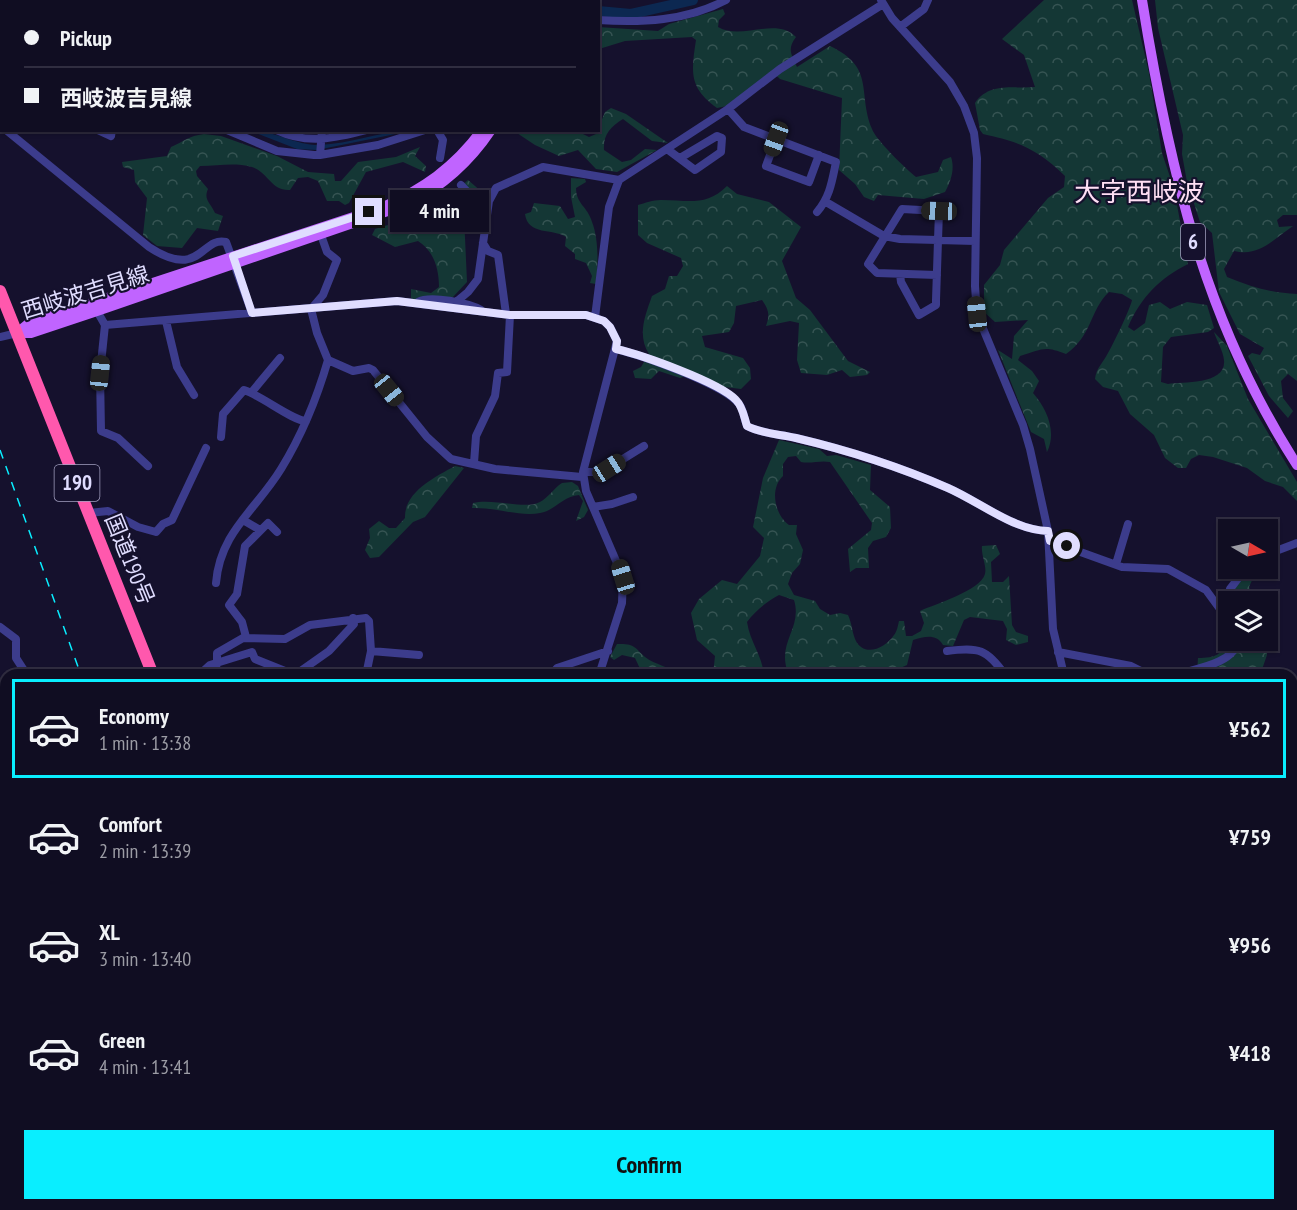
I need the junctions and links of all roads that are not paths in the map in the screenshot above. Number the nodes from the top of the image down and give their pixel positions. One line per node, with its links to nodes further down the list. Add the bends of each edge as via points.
1 (726, 0): 5 (street, via 672,18 636,23)
2 (928, 0): 6 (street, via 924,9)
3 (1142, 0): 58 (main road, 6, via 1170,156 1205,279 1255,396)
4 (882, 2): 6 (street); 7 (street, via 780,69)
5 (600, 20)
6 (900, 27): 30 (street, via 950,82 970,119 977,158)
7 (728, 109): 16 (street, via 744,128); 18 (street)
8 (8, 132): 32 (street, via 160,255 182,261 197,257 222,241 229,245)
9 (232, 132): 17 (street, via 278,152)
10 (282, 132): 17 (street)
11 (360, 132): 17 (street)
12 (419, 132): 17 (street, via 378,145)
13 (438, 132): 20 (street, via 443,140)
14 (480, 132): 32 (main road, 西岐波吉見線, via 440,176 405,197)
15 (489, 132): 27 (main road, 西岐波吉見線, via 459,169 426,195)
16 (776, 139): 19 (street); 19 (street, via 766,166 809,182)
17 (320, 144)
18 (667, 148): 21 (street); 22 (street)
19 (819, 155): 25 (street, via 836,162)
20 (440, 158)
21 (680, 158): 21 (street, via 695,170 721,152 722,138 717,136)
22 (619, 180): 24 (street, via 543,166 501,184); 43 (street, via 609,207)
23 (461, 185): 24 (street, via 476,201)
24 (489, 201): 31 (street)
25 (826, 201): 26 (street); 28 (street)
26 (817, 212)
27 (321, 236): 32 (main road, 西岐波吉見線); 38 (street, via 327,252 337,260 323,295)
28 (884, 236): 29 (street); 29 (street, via 902,209 939,211); 33 (street, via 868,264 877,273)
29 (938, 240): 30 (street); 34 (street)
30 (975, 241): 68 (street, via 975,298 980,326 1023,425)
31 (483, 243): 36 (street, via 478,279); 42 (street, via 488,251 498,255)
32 (235, 260): 39 (main road, 西岐波吉見線); 41 (street); 46 (main road, 西岐波吉見線, via 28,324)
33 (900, 274): 34 (street); 34 (street, via 900,282 919,315 936,305)
34 (937, 275)
35 (0, 291): 46 (highway, 国道190号 / 190)
36 (456, 302): 37 (street, via 428,299); 40 (street, via 471,304)
37 (416, 303): 38 (street, via 397,301); 40 (street)
38 (311, 309): 41 (street); 50 (street)
39 (98, 311): 45 (street); 46 (main road, 西岐波吉見線, via 31,333)
40 (483, 312): 42 (street)
41 (252, 313): 44 (street)
42 (508, 315): 43 (street); 57 (street, via 507,372 498,373 495,396 476,436)
43 (595, 317): 48 (street, via 610,327 617,341)
44 (166, 321): 45 (street); 52 (street, via 177,367)
45 (105, 325): 59 (street, via 100,373 101,431 118,438)
46 (17, 333): 47 (street); 63 (highway, 国道190号 / 190)
47 (0, 337)
48 (616, 349): 60 (street); 68 (street, via 678,371 734,398 747,426 755,430 890,466 948,488)
49 (280, 358): 51 (street)
50 (328, 360): 53 (street); 57 (street, via 353,371 373,370 435,446 451,459)
51 (252, 393): 53 (street, via 299,421); 54 (street, via 244,390 223,414)
52 (194, 395)
53 (306, 421): 64 (street, via 281,469)
54 (221, 437)
55 (644, 446): 60 (street, via 602,472)
56 (206, 448): 63 (street, via 172,520 156,532 138,528 108,511)
57 (474, 463): 60 (street)
58 (1297, 465)
59 (148, 466)
60 (583, 475): 62 (street)
61 (633, 497): 62 (street)
62 (593, 507): 78 (street, via 623,577 622,603)
63 (89, 513): 85 (highway, 国道190号 / 190)
64 (243, 520): 66 (street); 72 (street, via 220,553)
65 (1128, 524): 71 (street)
66 (260, 530): 67 (street, via 268,523); 76 (street, via 245,546 237,594 229,605 242,622)
67 (277, 532)
68 (1049, 536): 71 (street); 81 (street, via 1052,617)
69 (1297, 543): 70 (street)
70 (1278, 550)
71 (1116, 564): 73 (street, via 1168,569 1206,590)
72 (216, 583)
73 (1218, 606)
74 (353, 618): 76 (street, via 310,625 285,639); 77 (street, via 369,621); 88 (street, via 354,624 335,646)
75 (0, 627): 84 (street, via 16,639 14,652)
76 (246, 638): 83 (street, via 217,653)
77 (371, 651): 82 (street); 89 (street)
78 (608, 651): 90 (street); 91 (street)
79 (948, 651): 92 (street, via 968,648 988,654)
80 (1234, 651): 95 (street, via 1224,659)
81 (1058, 652): 93 (street); 94 (street)
82 (419, 655)
83 (217, 664): 86 (street); 87 (street, via 252,652 255,659)
84 (24, 669)
85 (151, 669)
86 (206, 669)
87 (280, 669)
88 (303, 669)
89 (367, 669)
90 (556, 669)
91 (601, 669)
92 (1000, 669)
93 (1062, 669)
94 (1137, 669)
95 (1193, 669)
96 (0, 794): 97 (street)
97 (0, 833)

